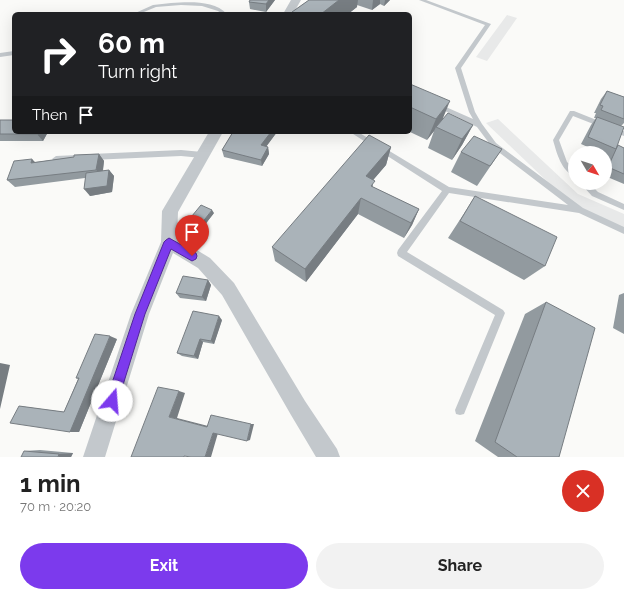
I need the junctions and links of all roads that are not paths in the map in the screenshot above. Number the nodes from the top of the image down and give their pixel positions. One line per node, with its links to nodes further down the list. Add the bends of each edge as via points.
1 (296, 0): 5 (street)
2 (421, 0): 9 (lane, via 488,24 458,68 472,112)
3 (139, 12): 4 (lane, via 155,6 177,4 212,7)
4 (223, 12)
5 (289, 12)
6 (12, 53): 7 (lane)
7 (0, 55)
8 (432, 102): 9 (lane)
9 (479, 125): 19 (lane, via 494,145)
10 (215, 134): 13 (street)
11 (356, 134): 16 (lane)
12 (624, 134): 15 (lane, via 572,114 556,140 564,163)
13 (202, 155): 14 (lane, via 181,153); 21 (street, via 170,212)
14 (56, 159)
15 (568, 167)
16 (448, 190): 19 (lane); 22 (lane, via 401,253 500,313)
17 (591, 190): 18 (lane)
18 (624, 207)
19 (580, 210): 20 (lane)
20 (624, 231)
21 (169, 242): 23 (street, via 140,314); 24 (street, via 204,263 228,289)
22 (460, 410)
23 (94, 457)
24 (329, 457)

